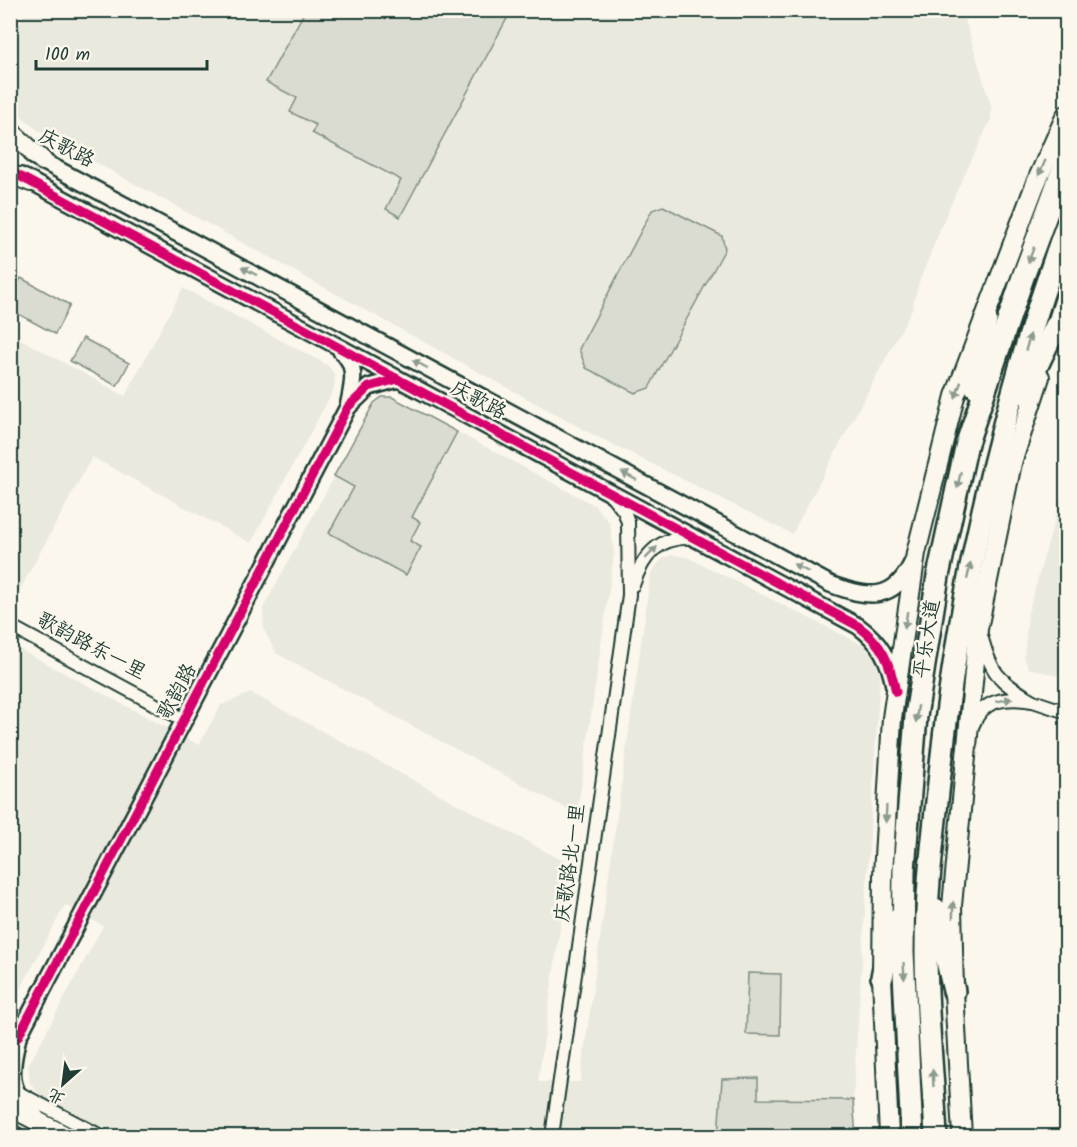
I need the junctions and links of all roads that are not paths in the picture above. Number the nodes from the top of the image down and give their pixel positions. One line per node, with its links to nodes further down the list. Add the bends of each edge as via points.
1 (1066, 115): 12 (main road, one-way to 12)
2 (10, 131): 4 (main road)
3 (10, 143): 4 (street, 庆歌路)
4 (43, 161): 8 (street, 庆歌路)
5 (1066, 161): 17 (highway, 平乐大道, one-way to 17)
6 (10, 172): 7 (main road)
7 (31, 182): 9 (street, 庆歌路)
8 (107, 195): 9 (street); 22 (street, 庆歌路, one-way to 8)
9 (95, 216): 14 (street, 庆歌路)
10 (1066, 227): 18 (highway, 平乐大道, one-way to 10)
11 (1066, 295): 13 (main road)
12 (986, 319): 17 (highway); 21 (main road, one-way to 21, via 955,396)
13 (1056, 326): 18 (highway); 25 (main road, via 1012,462)
14 (334, 345): 15 (street, 庆歌路); 16 (street, 歌韵路, via 347,356 354,378)
15 (398, 379): 16 (street, 歌韵路, via 369,387); 19 (street, 庆歌路)
16 (348, 407): 30 (street, 歌韵路)
17 (967, 443): 32 (highway, 平乐大道, one-way to 32, via 938,576 916,716)
18 (997, 447): 33 (highway, 平乐大道, one-way to 18, via 945,717 967,582)
19 (608, 492): 20 (street, 庆歌路); 23 (street, 庆歌路北一里, via 628,522)
20 (695, 538): 23 (street, 庆歌路北一里, one-way to 20, via 639,569 655,547 679,537); 24 (street, 庆歌路)
21 (916, 552): 22 (street, 庆歌路, via 901,581 879,594 852,593); 27 (main road, one-way to 27)
22 (830, 584): 24 (street)
23 (629, 595): 42 (street, 庆歌路北一里)
24 (819, 605): 27 (street, 庆歌路, via 858,626 881,647)
25 (979, 625): 28 (street, via 988,664 999,679); 31 (main road)
26 (10, 626): 30 (street, 歌韵路东一里)
27 (896, 693): 34 (main road, one-way to 34, via 883,875)
28 (1032, 701): 29 (street); 31 (street, one-way to 28, via 980,711 995,701)
29 (1066, 712)
30 (184, 720): 36 (street, 歌韵路)
31 (967, 740): 35 (main road, one-way to 31, via 952,906)
32 (904, 870): 34 (highway); 44 (highway, 平乐大道, one-way to 44, via 903,952)
33 (929, 880): 35 (highway); 45 (highway, 平乐大道, one-way to 33, via 926,952)
34 (882, 977): 43 (main road)
35 (954, 991): 46 (main road)
36 (14, 1041): 37 (street, 歌韵路)
37 (12, 1095): 40 (main road, via 45,1125); 41 (street)
38 (10, 1134): 39 (main road)
39 (15, 1137)
40 (66, 1137)
41 (100, 1137)
42 (552, 1137)
43 (889, 1137)
44 (912, 1137)
45 (936, 1137)
46 (962, 1137)

